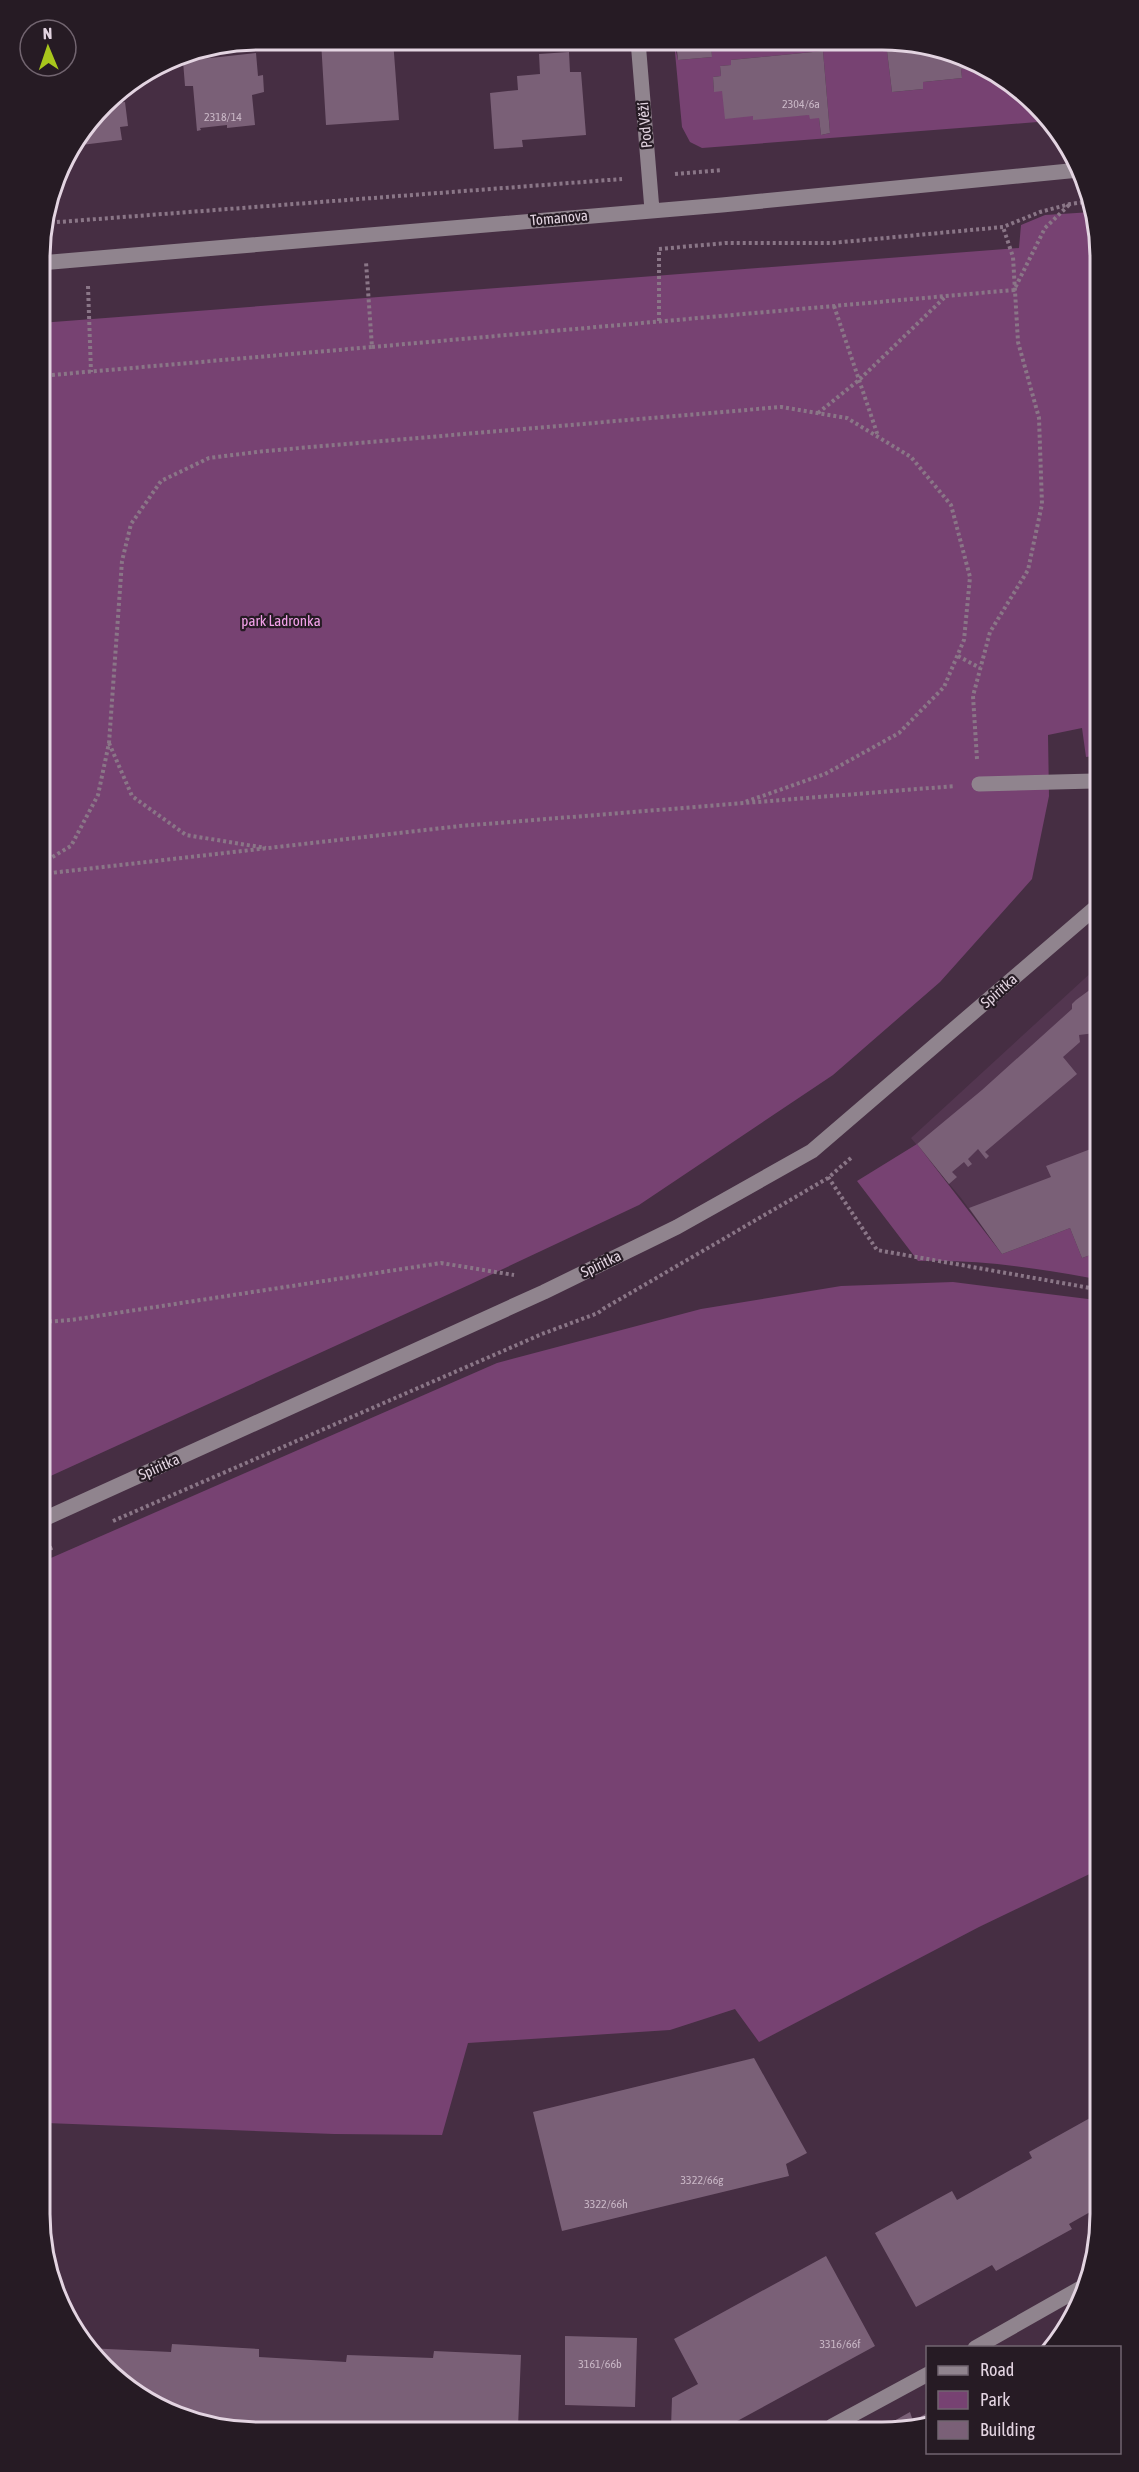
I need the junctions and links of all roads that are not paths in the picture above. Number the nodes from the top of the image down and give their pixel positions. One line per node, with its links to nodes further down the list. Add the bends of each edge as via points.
1 (639, 50): 3 (street, Pod Věží)
2 (1070, 171): 3 (street, Tomanova)
3 (652, 210): 4 (street, Tomanova)
4 (50, 262)
5 (1090, 781): 6 (street)
6 (979, 784)
7 (1090, 913): 8 (street, Spiritka, via 812,1151 677,1227 544,1292)
8 (50, 1516)
9 (1074, 2292): 10 (street)
10 (1001, 2340): 11 (street)
11 (982, 2346)
12 (926, 2374): 13 (street)
13 (839, 2422)

